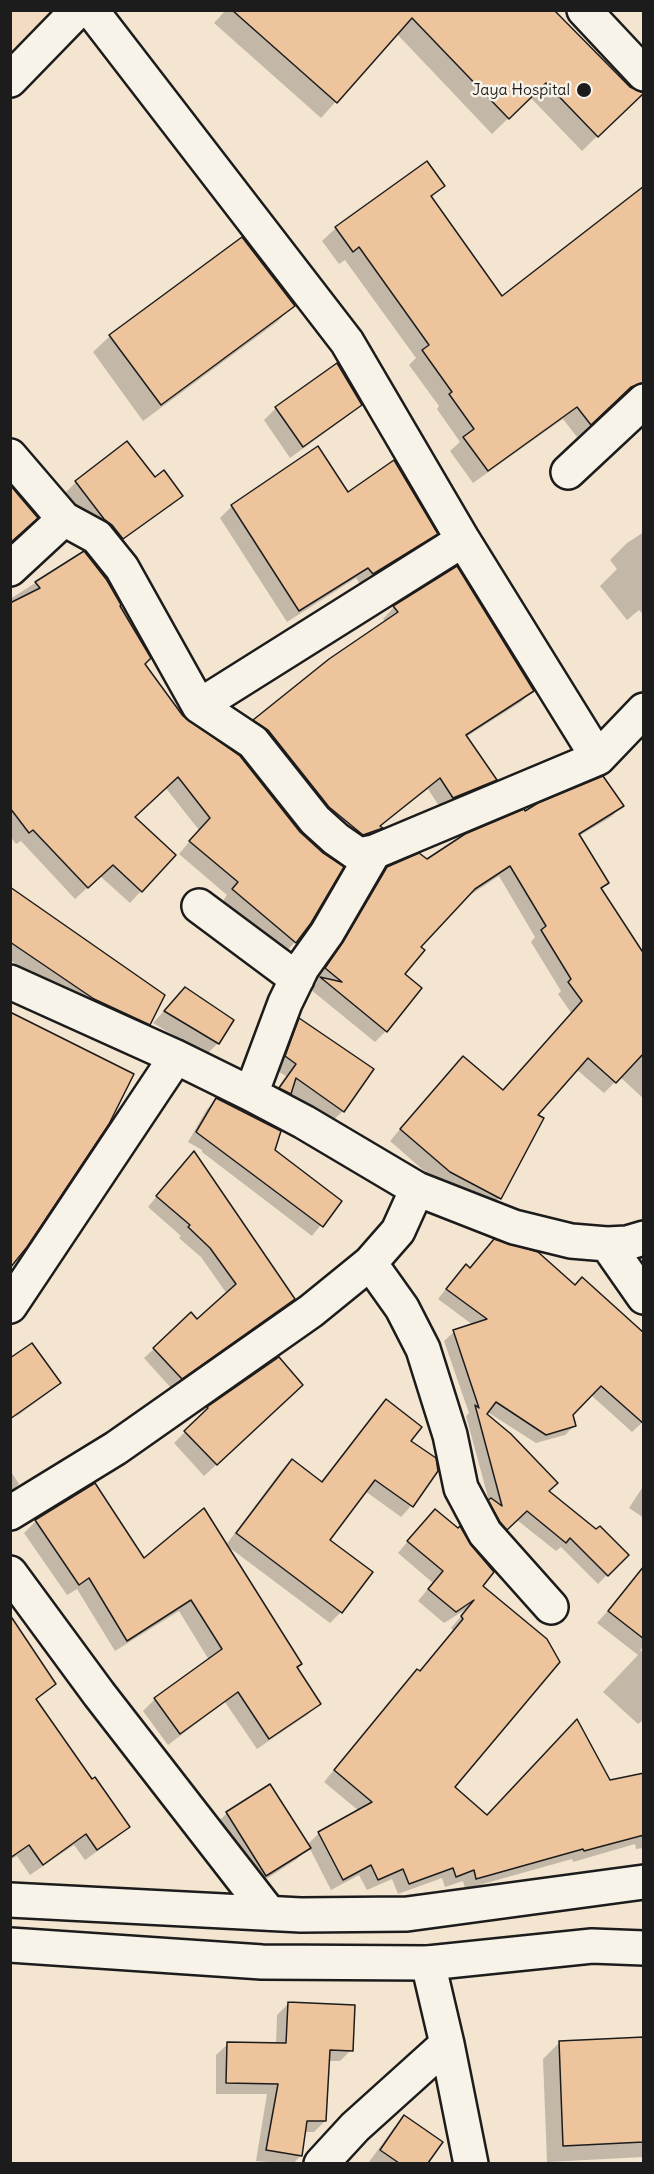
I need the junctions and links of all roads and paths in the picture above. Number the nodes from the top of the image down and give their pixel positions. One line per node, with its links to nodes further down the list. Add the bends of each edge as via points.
1 (78, 10): 5 (street)
2 (91, 10): 10 (street, via 347,342)
3 (584, 10): 4 (street)
4 (644, 74)
5 (10, 80)
6 (639, 416): 8 (street)
7 (10, 456): 9 (street)
8 (568, 472)
9 (64, 519): 11 (street); 12 (street, via 97,537 122,568)
10 (464, 540): 12 (street); 14 (street)
11 (10, 569)
12 (199, 706): 15 (street, via 253,742 315,820 336,838 359,855)
13 (644, 710): 14 (street)
14 (598, 758): 15 (street)
15 (374, 852): 17 (street)
16 (199, 906): 17 (street)
17 (297, 979): 20 (street)
18 (10, 982): 19 (street)
19 (176, 1058): 20 (street); 26 (street)
20 (251, 1094): 21 (street)
21 (417, 1189): 23 (street, via 514,1227 571,1241); 24 (street, via 398,1231)
22 (644, 1238): 23 (street)
23 (607, 1244): 25 (street)
24 (370, 1263): 27 (street, via 311,1311 116,1448); 29 (street, via 402,1308 423,1349 450,1435 461,1488 486,1533)
25 (644, 1296)
26 (10, 1306)
27 (10, 1514)
28 (10, 1573): 32 (street)
29 (551, 1607)
30 (644, 1882): 32 (street, via 407,1914)
31 (10, 1900): 32 (street)
32 (269, 1913)
33 (10, 1946): 35 (street, via 262,1962)
34 (644, 1948): 35 (street, via 592,1946)
35 (429, 1963): 36 (street)
36 (447, 2044): 37 (street); 38 (street)
37 (321, 2163)
38 (471, 2163)

